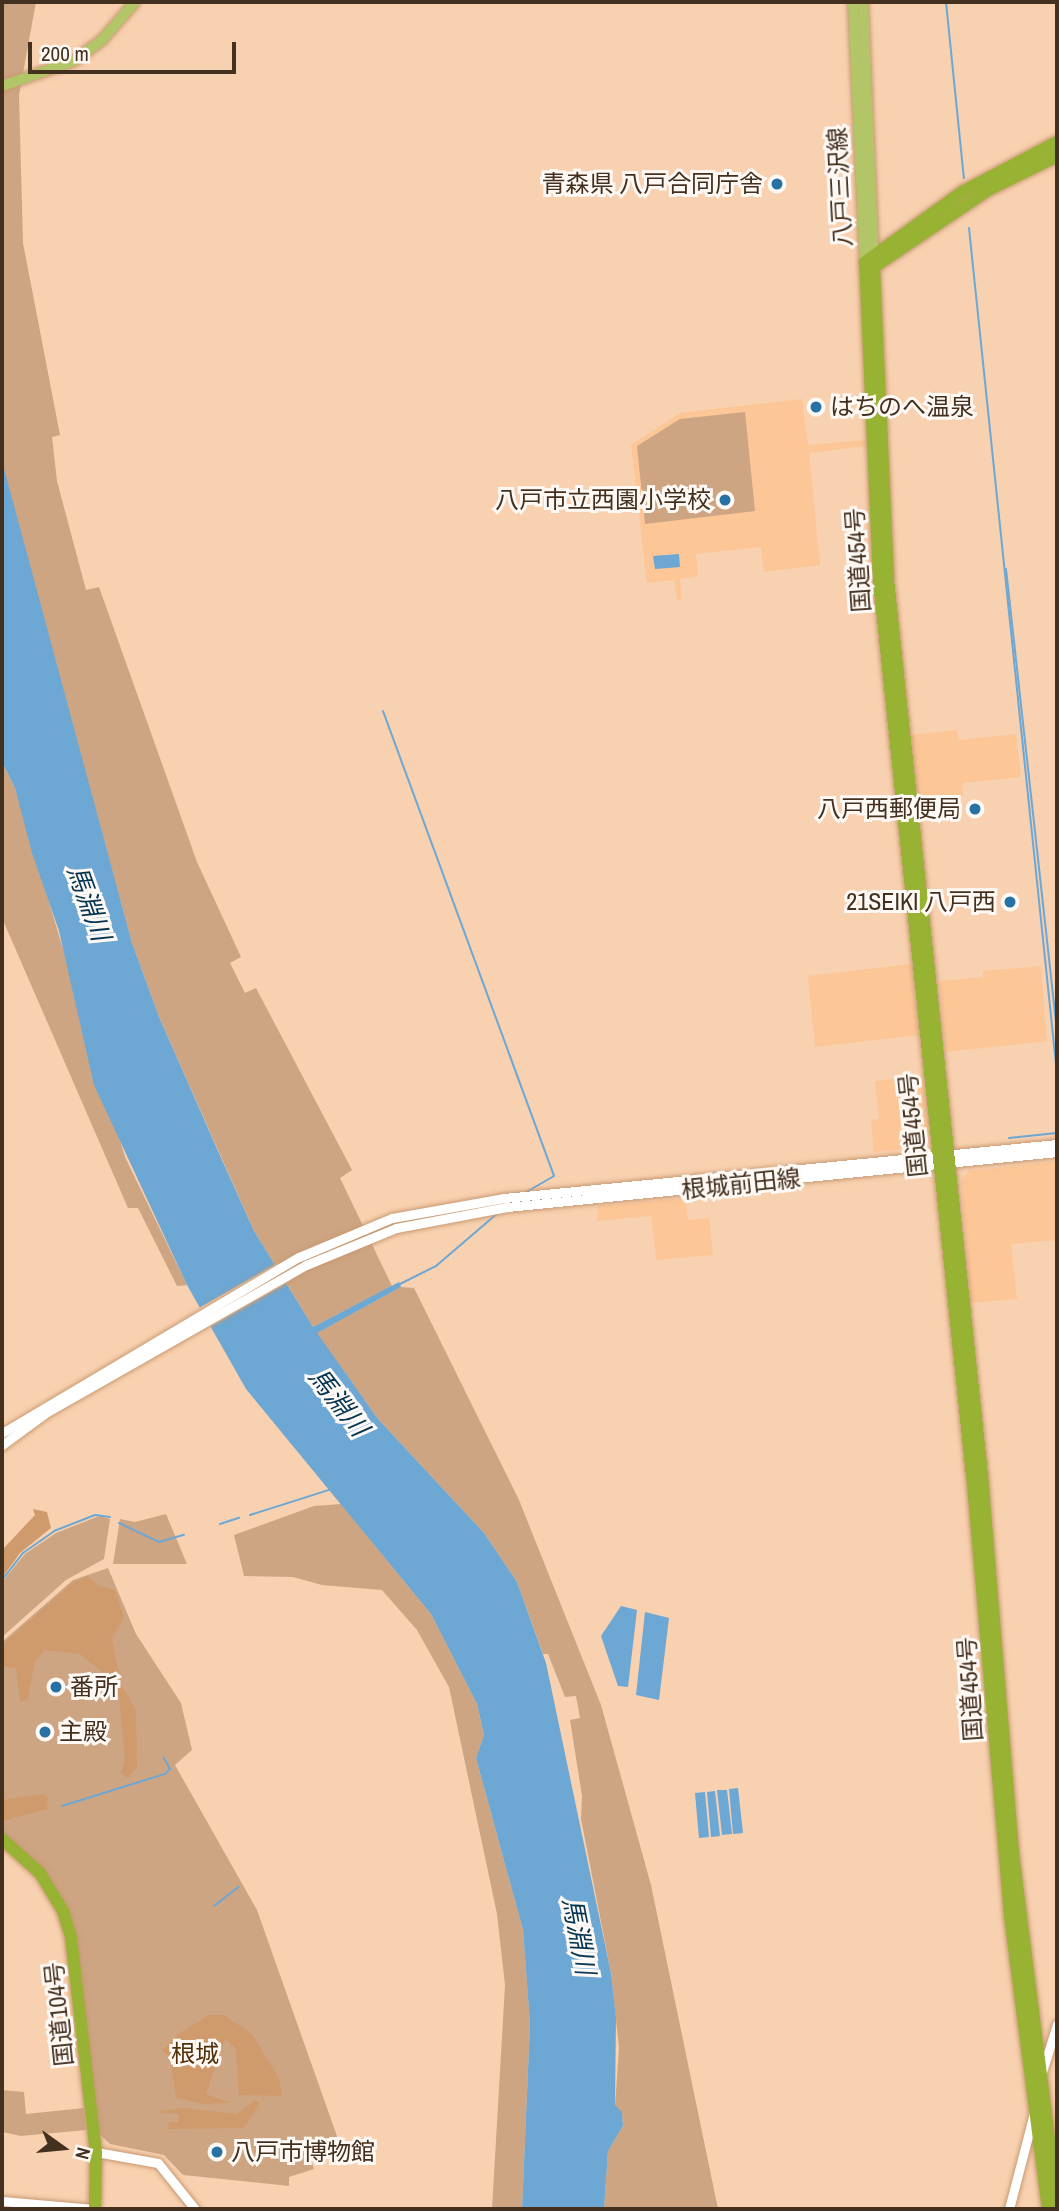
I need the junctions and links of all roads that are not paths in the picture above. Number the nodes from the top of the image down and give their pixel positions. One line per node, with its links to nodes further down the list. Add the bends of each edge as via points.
1 (135, 2): 4 (main road, via 88,51 59,68)
2 (853, 2): 7 (main road, 八戸三沢線)
3 (863, 2): 7 (main road, 八戸三沢線)
4 (2, 86)
5 (1057, 142): 7 (highway, via 996,171)
6 (1057, 156): 7 (highway, via 988,190)
7 (871, 261): 10 (highway, 国道454号, via 888,579)
8 (1057, 1144): 10 (street)
9 (1057, 1152): 10 (street)
10 (944, 1159): 11 (street, 根城前田線, via 444,1207 349,1234 299,1257); 16 (highway, 国道454号); 17 (highway, 国道454号, via 1010,1915)
11 (45, 1408): 12 (street); 13 (street)
12 (2, 1433)
13 (2, 1445)
14 (2, 1839): 18 (highway, 国道104号, via 40,1873 63,1911 71,1937)
15 (1057, 2024): 16 (street)
16 (1040, 2080): 17 (street); 20 (highway, 国道454号)
17 (1035, 2108): 23 (street); 24 (highway, 国道454号)
18 (96, 2152): 21 (highway, 国道104号); 22 (street, via 158,2163)
19 (2, 2201): 21 (street)
20 (1057, 2203)
21 (94, 2209)
22 (195, 2209)
23 (1009, 2209)
24 (1048, 2209)

